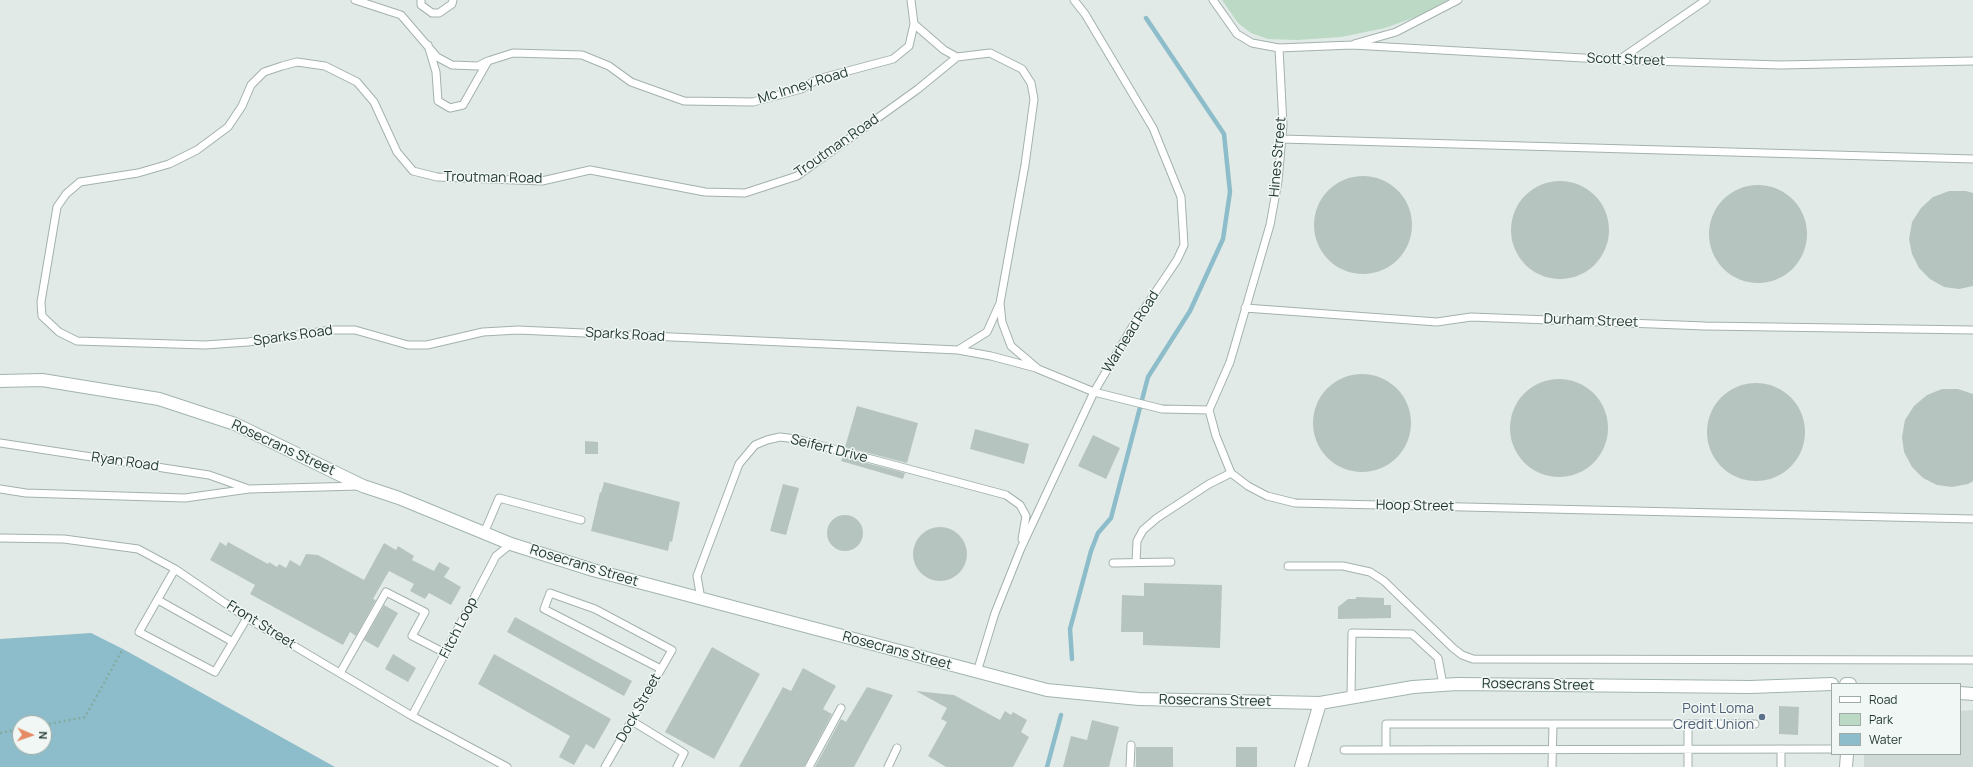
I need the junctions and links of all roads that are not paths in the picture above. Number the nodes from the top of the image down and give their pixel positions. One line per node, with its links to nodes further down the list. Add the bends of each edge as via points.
1 (355, 0): 10 (lane, Mc Inney Road, via 400,15)
2 (421, 0): 3 (lane, via 421,5 432,13 439,13 452,4)
3 (453, 0)
4 (911, 0): 9 (lane, Mc Inney Road)
5 (1075, 0): 26 (lane, Warhead Road, via 1153,128 1181,197 1184,245)
6 (1213, 0): 12 (lane, via 1237,34 1252,43)
7 (1458, 0): 11 (lane, via 1396,32)
8 (1706, 0): 14 (lane)
9 (914, 24): 13 (lane, via 944,50); 15 (lane, Mc Inney Road, via 909,46 893,58 818,79 801,89 753,102 684,101 631,82 609,66 582,55 513,53)
10 (428, 45): 15 (lane, Mc Inney Road, via 437,57 452,65 478,66); 15 (lane, via 436,72 438,101 450,108 463,105)
11 (1352, 45): 12 (lane, Scott Street); 14 (lane, Scott Street)
12 (1279, 48): 18 (lane, Hines Street)
13 (957, 56): 17 (lane, Troutman Road, via 918,89 797,176 744,193 705,192 590,170 542,181 437,177 413,171 397,152 374,102 357,82 325,66 297,62); 20 (lane, via 990,53 1022,69 1031,83 1034,99)
14 (1618, 60): 16 (lane, Scott Street, via 1780,65)
15 (488, 61)
16 (1973, 61)
17 (282, 66): 23 (lane, Sparks Road, via 264,72 251,85 242,106 228,126 197,150 169,164 138,173 80,182 66,194 57,207 41,302 42,316 59,332 77,341 205,345 356,330 408,345 427,345 483,332 518,330)
18 (1282, 139): 19 (lane); 21 (lane, Hines Street, via 1270,225)
19 (1973, 159)
20 (1000, 303): 23 (lane, via 986,332); 24 (lane, via 1002,322 1012,346)
21 (1245, 308): 22 (lane, Durham Street, via 1437,322 1472,317 1705,326); 27 (lane, via 1230,362)
22 (1973, 330)
23 (958, 350): 24 (lane)
24 (1038, 369): 26 (lane)
25 (0, 381): 30 (street, Rosecrans Street, via 42,380 159,399 235,424)
26 (1094, 392): 27 (lane, via 1162,409); 38 (lane, Warhead Road)
27 (1209, 410): 29 (lane)
28 (0, 443): 32 (lane, Ryan Road, via 209,475)
29 (1231, 473): 33 (lane, Hoop Street, via 1267,496 1295,503); 39 (lane, via 1209,484 1143,530 1137,541)
30 (362, 486): 32 (lane, Ryan Road); 35 (street, Rosecrans Street)
31 (0, 489): 32 (lane, Ryan Road, via 26,493 185,498)
32 (249, 489)
33 (1973, 519)
34 (581, 520): 35 (lane, via 499,498)
35 (484, 533): 37 (street, Rosecrans Street)
36 (0, 538): 43 (lane, Front Street, via 64,539 138,549)
37 (511, 544): 44 (street, Rosecrans Street, via 593,570); 48 (lane, Fitch Loop, via 496,556)
38 (1021, 548): 44 (lane, Seifert Drive, via 1026,516 1020,505 1006,495 796,439 780,437 755,445 739,464 697,576); 51 (lane, Warhead Road, via 995,613)
39 (1136, 562): 40 (lane); 41 (lane)
40 (1170, 562)
41 (1113, 563)
42 (1288, 566): 49 (lane, via 1343,566 1370,572 1384,581 1462,655 1473,659)
43 (175, 569): 45 (lane); 46 (lane, Front Street)
44 (701, 599): 51 (street, Rosecrans Street)
45 (158, 600): 47 (lane); 47 (lane, via 139,632 215,672)
46 (247, 618): 47 (lane); 52 (lane, Front Street)
47 (233, 642)
48 (445, 653): 52 (lane, via 412,636 425,612 386,592); 60 (lane, Fitch Loop)
49 (1973, 660)
50 (661, 669): 50 (lane, Dock Street, via 544,609 550,592 595,609 672,650); 61 (lane, Dock Street)
51 (977, 672): 58 (street, Rosecrans Street, via 1047,690 1139,699)
52 (340, 673): 60 (lane, Front Street)
53 (1831, 684): 54 (street, Rosecrans Street, via 1750,687)
54 (1443, 685): 57 (street, Rosecrans Street); 57 (lane, via 1438,658 1412,634 1352,633)
55 (1961, 693): 56 (street)
56 (1973, 694)
57 (1351, 696): 58 (street, Rosecrans Street)
58 (1320, 703): 80 (street)
59 (841, 708): 77 (lane)
60 (412, 716): 74 (lane, Front Street)
61 (632, 721): 75 (lane, Dock Street); 76 (lane, via 684,753)
62 (1553, 724): 63 (lane); 70 (lane, via 1386,724); 71 (lane)
63 (1688, 724): 64 (lane); 72 (lane)
64 (1755, 724)
65 (1131, 744): 79 (lane)
66 (898, 748): 78 (lane)
67 (1781, 749): 68 (lane); 72 (lane); 83 (lane)
68 (1831, 749)
69 (1344, 750): 70 (lane)
70 (1386, 750): 71 (lane)
71 (1552, 750): 72 (lane); 81 (lane)
72 (1688, 750): 82 (lane)
73 (1846, 755): 84 (street)
74 (507, 767)
75 (605, 767)
76 (677, 767)
77 (809, 767)
78 (888, 767)
79 (1130, 767)
80 (1301, 767)
81 (1552, 767)
82 (1688, 767)
83 (1781, 767)
84 (1846, 767)

